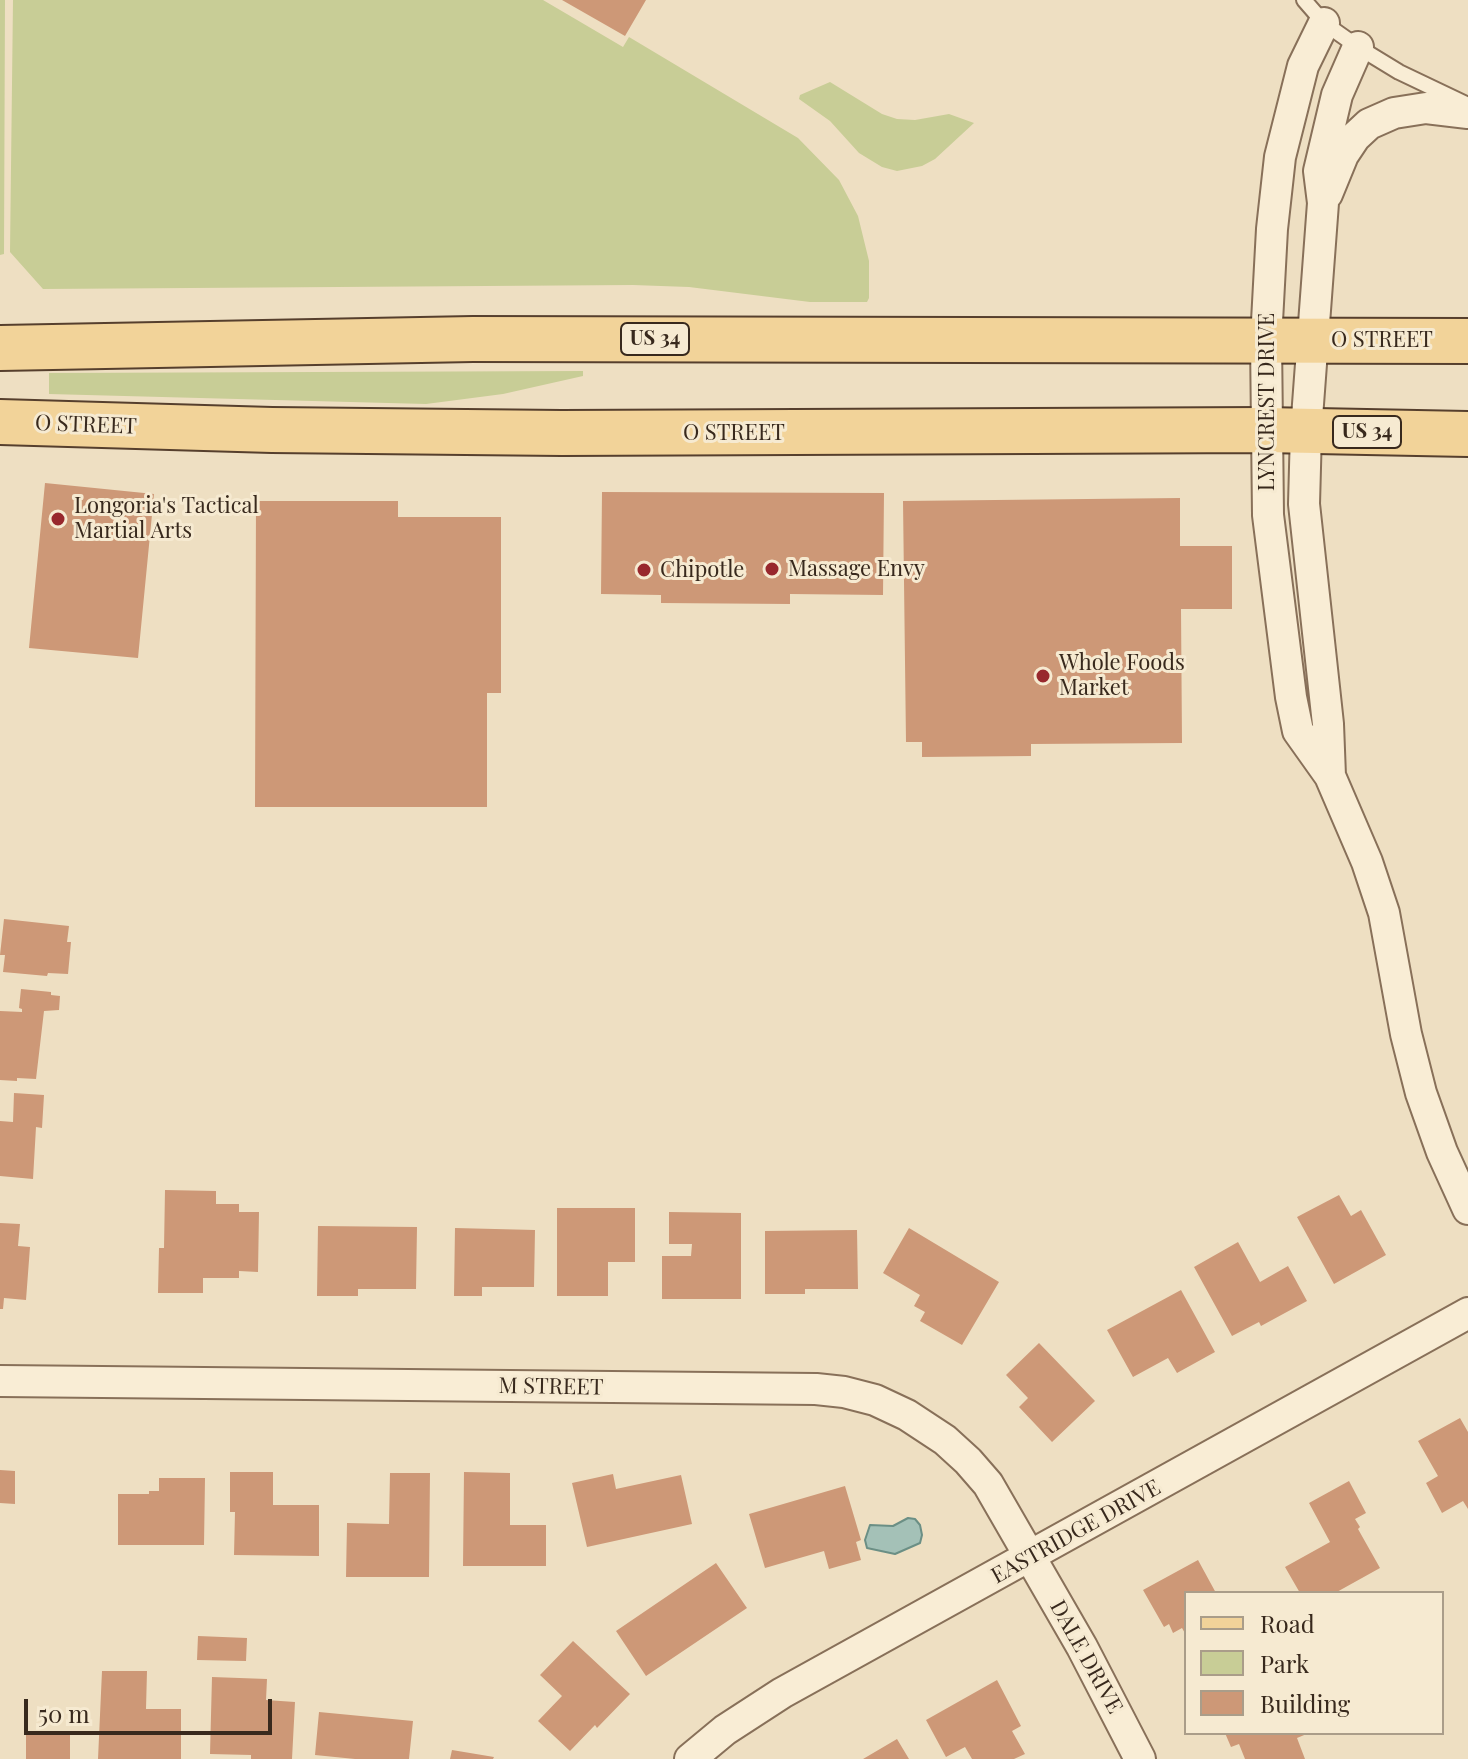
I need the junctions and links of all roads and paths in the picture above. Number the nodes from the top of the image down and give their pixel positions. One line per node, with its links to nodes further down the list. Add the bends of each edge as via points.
1 (1304, 0): 2 (lane)
2 (1324, 23): 3 (lane); 7 (street, LYNCREST DRIVE, via 1303,66 1280,157)
3 (1358, 47): 4 (lane); 6 (street, LYNCREST DRIVE, via 1325,136 1319,171)
4 (1468, 105)
5 (1468, 113): 6 (street, via 1426,108 1369,124 1343,155)
6 (1323, 203): 8 (street, LYNCREST DRIVE)
7 (1266, 340): 8 (main road, O STREET / US 34); 10 (main road, O STREET / US 34, via 473,339); 12 (street, LYNCREST DRIVE)
8 (1311, 340): 9 (main road, O STREET / US 34); 12 (street, LYNCREST DRIVE)
9 (1468, 341)
10 (0, 348)
11 (0, 422): 12 (main road, O STREET / US 34, via 562,433)
12 (1286, 431): 13 (main road, O STREET / US 34); 14 (street, LYNCREST DRIVE, via 1304,504); 14 (street, LYNCREST DRIVE, via 1268,515 1291,697 1298,731)
13 (1468, 434)
14 (1330, 776): 15 (street, LYNCREST DRIVE, via 1384,913 1406,1034 1430,1121)
15 (1468, 1209)
16 (1468, 1313): 18 (street, EASTRIDGE DRIVE)
17 (0, 1381): 18 (street, M STREET, via 844,1392 907,1415 945,1440 988,1484)
18 (1030, 1557): 19 (street, EASTRIDGE DRIVE, via 750,1712); 20 (street, DALE DRIVE)
19 (690, 1759)
20 (1140, 1759)

